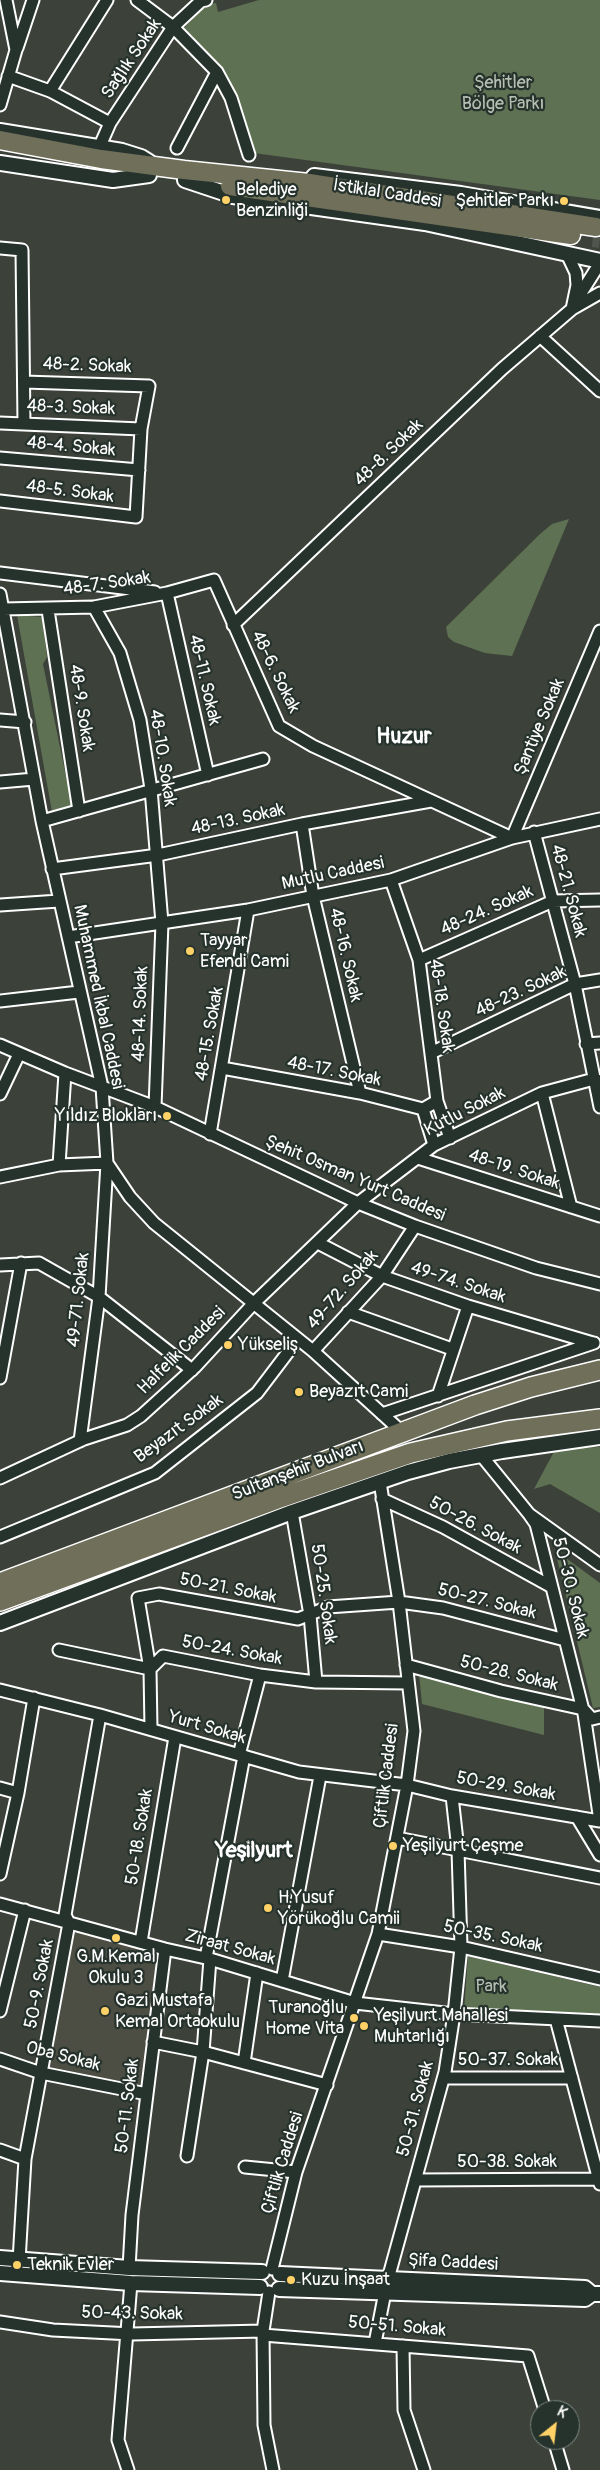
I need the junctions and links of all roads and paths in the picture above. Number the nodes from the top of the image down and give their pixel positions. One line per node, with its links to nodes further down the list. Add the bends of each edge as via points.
1 (6, 0): 7 (street)
2 (33, 0): 7 (street)
3 (107, 0): 10 (street)
4 (136, 0): 6 (street)
5 (206, 0): 6 (street, Sağlık Sokak)
6 (173, 27): 8 (street); 12 (street, Sağlık Sokak)
7 (16, 50): 9 (street)
8 (217, 72): 16 (street); 18 (street, via 231,98)
9 (8, 76): 10 (street); 11 (street)
10 (50, 91): 12 (street)
11 (0, 105)
12 (110, 123): 15 (street, Sağlık Sokak)
13 (0, 130): 15 (street)
14 (0, 140): 20 (main road, İstiklal Caddesi)
15 (99, 148): 20 (street, via 141,157)
16 (177, 148)
17 (0, 151): 20 (main road, İstiklal Caddesi)
18 (249, 155)
19 (0, 163): 20 (street, via 113,180)
20 (152, 171): 21 (main road, İstiklal Caddesi)
21 (186, 176): 22 (main road, İstiklal Caddesi); 22 (street, via 241,168 393,184 579,213); 24 (street, via 233,196 426,223)
22 (596, 228)
23 (0, 248): 29 (street, via 22,250)
24 (567, 254): 25 (street); 27 (street, via 576,273)
25 (600, 262): 27 (street)
26 (600, 293): 27 (street)
27 (572, 309): 28 (street, 48-8. Sokak)
28 (540, 336): 30 (street); 43 (street, 48-8. Sokak)
29 (24, 382): 32 (street); 33 (street, 48-2. Sokak, via 149,386)
30 (600, 391)
31 (0, 423): 32 (street, 48-3. Sokak)
32 (24, 424): 33 (street, 48-3. Sokak)
33 (141, 429): 35 (street)
34 (0, 458): 35 (street, 48-4. Sokak)
35 (138, 470): 36 (street, 48-5. Sokak, via 136,517)
36 (0, 501)
37 (0, 573): 38 (street, 48-7. Sokak)
38 (167, 593): 40 (street, 48-7. Sokak); 43 (street, 48-6. Sokak, via 214,580); 48 (street, 48-11. Sokak)
39 (0, 594): 41 (street, Muhammed İkbal Caddesi)
40 (94, 607): 42 (street, 48-7. Sokak); 51 (street, 48-10. Sokak, via 120,653 140,720)
41 (3, 609): 42 (street, 48-7. Sokak); 46 (street, Muhammed İkbal Caddesi)
42 (48, 610): 53 (street, 48-9. Sokak)
43 (233, 625): 52 (street, 48-6. Sokak, via 279,726 313,746)
44 (600, 631): 58 (street, Şantiye Sokak)
45 (0, 720): 46 (street)
46 (25, 722): 49 (street, Muhammed İkbal Caddesi)
47 (263, 759): 48 (street)
48 (208, 775): 51 (street)
49 (34, 779): 50 (street); 55 (street, Muhammed İkbal Caddesi)
50 (0, 782)
51 (151, 789): 53 (street); 59 (street, 48-10. Sokak)
52 (431, 801): 56 (street, 48-13. Sokak); 58 (street, 48-6. Sokak)
53 (79, 811): 55 (street)
54 (600, 818): 57 (street, Mutlu Caddesi)
55 (42, 821): 60 (street, Muhammed İkbal Caddesi)
56 (302, 824): 59 (street, 48-13. Sokak); 62 (street, 48-16. Sokak)
57 (534, 832): 58 (street, Mutlu Caddesi); 64 (street, 48-21. Sokak)
58 (512, 838): 61 (street, Mutlu Caddesi)
59 (158, 855): 60 (street, 48-13. Sokak); 68 (street, 48-10. Sokak)
60 (52, 869): 65 (street, Muhammed İkbal Caddesi)
61 (391, 880): 62 (street, Mutlu Caddesi); 70 (street, 48-18. Sokak)
62 (313, 896): 67 (street, Mutlu Caddesi); 86 (street, 48-16. Sokak)
63 (600, 900): 64 (street, 48-24. Sokak)
64 (553, 901): 70 (street, 48-24. Sokak); 72 (street, 48-21. Sokak)
65 (59, 902): 66 (street); 69 (street, Muhammed İkbal Caddesi)
66 (0, 905)
67 (248, 910): 68 (street, Mutlu Caddesi); 80 (street, 48-15. Sokak)
68 (162, 923): 69 (street, Mutlu Caddesi); 88 (street, 48-14. Sokak)
69 (68, 937): 73 (street, Muhammed İkbal Caddesi)
70 (419, 960): 78 (street, 48-18. Sokak)
71 (600, 980): 72 (street, 48-23. Sokak)
72 (575, 984): 75 (street, 48-21. Sokak); 78 (street, 48-23. Sokak)
73 (80, 992): 74 (street); 83 (street, Muhammed İkbal Caddesi)
74 (0, 1001)
75 (586, 1044): 76 (street); 82 (street, 48-21. Sokak)
76 (600, 1044)
77 (0, 1045): 79 (street, Şehit Osman Yurt Caddesi)
78 (431, 1053): 87 (street, 48-18. Sokak)
79 (19, 1054): 81 (street, Şehit Osman Yurt Caddesi); 85 (street)
80 (222, 1068): 86 (street, 48-17. Sokak); 91 (street, 48-15. Sokak)
81 (65, 1073): 83 (street, Şehit Osman Yurt Caddesi); 96 (street)
82 (597, 1080): 84 (street, Kutlu Sokak); 89 (street, 48-21. Sokak)
83 (102, 1087): 88 (street, Şehit Osman Yurt Caddesi); 95 (street, Muhammed İkbal Caddesi)
84 (542, 1093): 92 (street, Kutlu Sokak); 99 (street)
85 (0, 1094)
86 (360, 1094): 90 (street, 48-17. Sokak)
87 (437, 1101): 90 (street); 92 (street, 48-18. Sokak)
88 (155, 1107): 91 (street, Şehit Osman Yurt Caddesi)
89 (600, 1107)
90 (423, 1109): 93 (street)
91 (210, 1134): 98 (street, Şehit Osman Yurt Caddesi)
92 (450, 1138): 93 (street, Kutlu Sokak)
93 (434, 1145): 94 (street, Kutlu Sokak)
94 (418, 1158): 98 (street, Kutlu Sokak); 99 (street, 48-19. Sokak)
95 (107, 1163): 96 (street); 107 (street, 49-71. Sokak); 108 (street, via 130,1197 154,1223)
96 (59, 1164): 97 (street)
97 (0, 1176)
98 (358, 1203): 101 (street, Şehit Osman Yurt Caddesi); 102 (street, Halfelik Caddesi)
99 (571, 1207): 100 (street, 48-19. Sokak)
100 (600, 1216)
101 (415, 1226): 105 (street, 49-72. Sokak); 106 (street, Şehit Osman Yurt Caddesi, via 536,1268)
102 (318, 1243): 105 (street, 49-74. Sokak); 108 (street, Halfelik Caddesi)
103 (21, 1263): 104 (street); 107 (street, via 39,1263); 117 (street)
104 (0, 1265)
105 (382, 1276): 109 (street, 49-74. Sokak); 110 (street, 49-72. Sokak)
106 (600, 1284)
107 (99, 1296): 115 (street); 123 (street, 49-71. Sokak)
108 (254, 1303): 111 (street); 115 (street, Halfelik Caddesi)
109 (468, 1306): 112 (street, 49-74. Sokak); 113 (street)
110 (348, 1312): 113 (street); 114 (street, 49-72. Sokak)
111 (298, 1339): 114 (street); 130 (street, Beyazıt Sokak, via 256,1393 155,1473)
112 (597, 1342): 118 (street)
113 (452, 1349): 118 (street)
114 (313, 1351): 119 (street)
115 (192, 1370): 123 (street, Halfelik Caddesi, via 134,1420)
116 (600, 1370): 121 (highway, Sultanşehir Bulvarı, via 531,1387)
117 (0, 1378)
118 (438, 1396): 119 (street)
119 (382, 1414): 121 (street)
120 (600, 1419): 134 (highway, Sultanşehir Bulvarı, via 506,1431 411,1453)
121 (402, 1432): 132 (highway, Sultanşehir Bulvarı)
122 (600, 1437): 124 (street, Sultanşehir Bulvarı)
123 (80, 1440): 125 (street, Halfelik Caddesi)
124 (481, 1454): 126 (street, Sultanşehir Bulvarı, via 428,1466); 129 (street)
125 (0, 1478)
126 (380, 1482): 127 (street, Çiftlik Caddesi); 128 (street, Sultanşehir Bulvarı)
127 (382, 1499): 133 (street, 50-26. Sokak, via 443,1527); 135 (street, Çiftlik Caddesi)
128 (292, 1512): 136 (street, 50-25. Sokak); 137 (street, Sultanşehir Bulvarı)
129 (529, 1514): 131 (street); 133 (street, 50-30. Sokak, via 536,1524)
130 (0, 1537)
131 (600, 1565)
132 (0, 1583)
133 (550, 1586): 138 (street, 50-30. Sokak)
134 (0, 1601)
135 (399, 1602): 136 (street, 50-21. Sokak, via 328,1607); 138 (street, 50-27. Sokak, via 443,1608); 140 (street, Çiftlik Caddesi)
136 (310, 1615): 141 (street, 50-21. Sokak, via 287,1618 158,1594 138,1598); 143 (street, 50-25. Sokak)
137 (0, 1623)
138 (565, 1640): 147 (street, 50-30. Sokak)
139 (59, 1650): 141 (street)
140 (406, 1665): 144 (street, Çiftlik Caddesi); 147 (street, 50-28. Sokak)
141 (150, 1669): 142 (street, 50-24. Sokak, via 163,1656); 150 (street)
142 (260, 1675): 143 (street, 50-24. Sokak); 152 (street)
143 (316, 1682): 144 (street, 50-24. Sokak)
144 (408, 1683): 154 (street, Çiftlik Caddesi, via 414,1731)
145 (0, 1690): 146 (street, Yurt Sokak)
146 (34, 1698): 148 (street, Yurt Sokak); 156 (street)
147 (583, 1709): 149 (street, 50-28. Sokak, via 592,1719); 159 (street, 50-30. Sokak)
148 (100, 1715): 150 (street, Yurt Sokak); 167 (street, 50-9. Sokak, via 65,1915)
149 (600, 1717)
150 (151, 1729): 151 (street, Yurt Sokak)
151 (175, 1736): 152 (street, Yurt Sokak); 169 (street, 50-18. Sokak)
152 (241, 1756): 153 (street, Yurt Sokak); 172 (street)
153 (320, 1776): 154 (street, Yurt Sokak); 175 (street)
154 (407, 1785): 157 (street, 50-29. Sokak); 160 (street, Çiftlik Caddesi)
155 (0, 1788): 156 (street)
156 (18, 1793): 163 (street)
157 (452, 1796): 158 (street, 50-29. Sokak); 161 (street, 50-31. Sokak)
158 (577, 1817): 159 (street, 50-29. Sokak); 162 (street)
159 (599, 1821)
160 (397, 1838): 161 (street); 168 (street, Çiftlik Caddesi)
161 (458, 1850): 164 (street); 170 (street, 50-31. Sokak)
162 (600, 1855)
163 (0, 1874)
164 (600, 1878)
165 (0, 1904): 166 (street, Ziraat Sokak)
166 (24, 1910): 167 (street, Ziraat Sokak); 177 (street)
167 (69, 1923): 169 (street, Ziraat Sokak); 185 (street, 50-9. Sokak)
168 (378, 1934): 170 (street, 50-35. Sokak); 176 (street, Çiftlik Caddesi)
169 (140, 1942): 171 (street, Ziraat Sokak)
170 (461, 1947): 174 (street, 50-35. Sokak); 178 (street, 50-31. Sokak)
171 (165, 1949): 172 (street, Ziraat Sokak); 181 (street, 50-11. Sokak)
172 (208, 1959): 173 (street, Ziraat Sokak); 182 (street)
173 (257, 1973): 175 (street, Ziraat Sokak); 184 (street)
174 (600, 1979)
175 (282, 1981): 176 (street, Ziraat Sokak)
176 (355, 2003): 178 (street, Ziraat Sokak); 188 (street, Çiftlik Caddesi)
177 (0, 2011)
178 (454, 2014): 179 (street, Ziraat Sokak); 186 (street, 50-31. Sokak)
179 (556, 2019): 180 (street, Ziraat Sokak); 187 (street)
180 (600, 2021)
181 (153, 2042): 182 (street); 189 (street, 50-11. Sokak)
182 (203, 2052): 184 (street); 191 (street)
183 (0, 2059): 185 (street, Oba Sokak)
184 (244, 2063): 188 (street)
185 (41, 2073): 189 (street, Oba Sokak); 192 (street, 50-9. Sokak)
186 (444, 2078): 187 (street, 50-37. Sokak); 195 (street, 50-31. Sokak)
187 (572, 2078): 196 (street)
188 (327, 2085): 194 (street, Çiftlik Caddesi)
189 (147, 2094): 199 (street, 50-11. Sokak)
190 (0, 2150): 192 (street)
191 (187, 2156)
192 (26, 2158): 198 (street, 50-9. Sokak)
193 (245, 2167): 194 (street)
194 (296, 2172): 200 (street, Çiftlik Caddesi)
195 (415, 2180): 196 (street, 50-38. Sokak); 203 (street, 50-31. Sokak)
196 (599, 2181)
197 (0, 2258): 198 (street, Şifa Caddesi)
198 (18, 2261): 199 (street, Şifa Caddesi)
199 (128, 2268): 200 (street, Şifa Caddesi)
200 (271, 2272): 203 (street, Şifa Caddesi); 204 (street, via 282,2280); 204 (street, via 258,2280)
201 (0, 2273): 202 (street, Şifa Caddesi)
202 (131, 2283): 204 (street, Şifa Caddesi); 208 (street)
203 (387, 2285): 204 (street, Şifa Caddesi); 205 (street, Şifa Caddesi, via 586,2288); 209 (street, 50-31. Sokak)
204 (269, 2289): 207 (street)
205 (596, 2294)
206 (0, 2322): 208 (street, 50-43. Sokak, via 53,2330)
207 (263, 2333): 208 (street, 50-43. Sokak); 209 (street, 50-51. Sokak); 214 (street, via 264,2425)
208 (128, 2334): 213 (street, via 118,2440)
209 (375, 2342): 210 (street, 50-51. Sokak)
210 (403, 2346): 211 (street, 50-51. Sokak, via 528,2356); 215 (street, via 404,2410)
211 (542, 2400)
212 (557, 2450): 216 (street)
213 (128, 2470)
214 (273, 2470)
215 (424, 2470)
216 (564, 2470)

